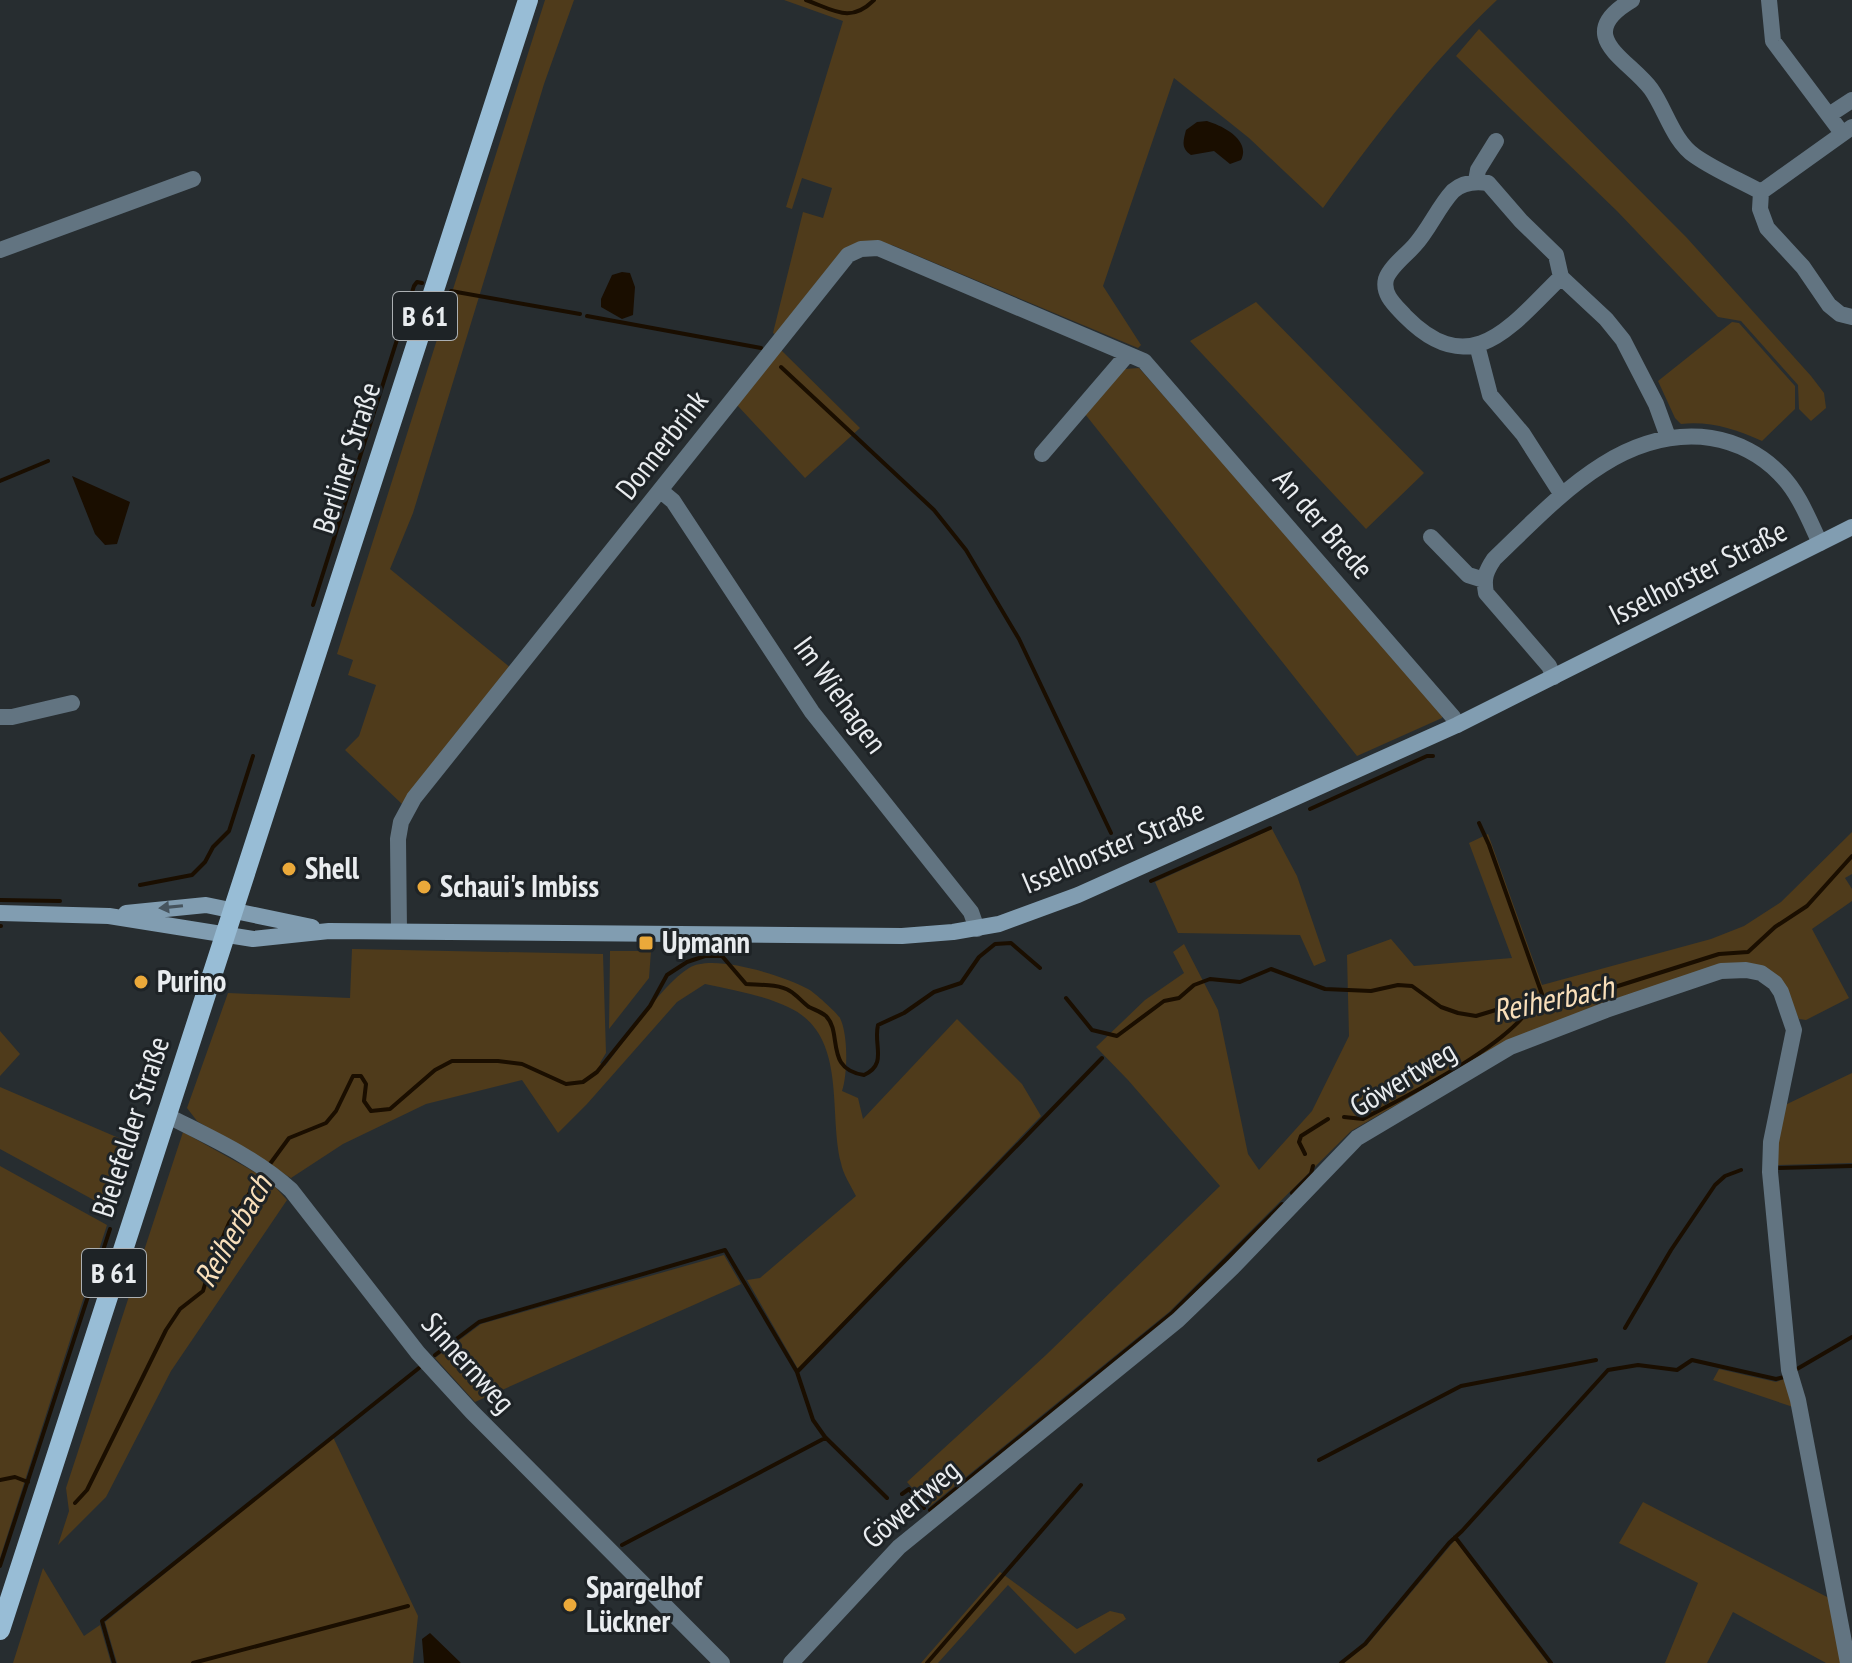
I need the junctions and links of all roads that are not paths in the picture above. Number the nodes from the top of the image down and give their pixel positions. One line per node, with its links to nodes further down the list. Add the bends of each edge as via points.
1 (528, 0): 29 (main road, Berliner Straße / B 61)
2 (1632, 0): 10 (street, via 1609,19 1607,41 1616,56 1650,87 1694,156)
3 (1769, 0): 5 (street, via 1773,41)
4 (1852, 101): 5 (street)
5 (1829, 115): 6 (street)
6 (1847, 130): 10 (street)
7 (1496, 141): 9 (street)
8 (193, 179): 11 (street)
9 (1476, 181): 12 (street, via 1497,191 1556,255); 14 (street, via 1454,191 1392,270 1386,290 1420,331 1437,342)
10 (1761, 192): 13 (street, via 1767,228 1829,305)
11 (0, 250)
12 (1561, 277): 14 (street, via 1499,336); 17 (street, via 1606,319 1632,353)
13 (1852, 317)
14 (1477, 345): 20 (street, via 1490,395)
15 (1127, 355): 16 (street, Donnerbrink); 18 (street); 19 (street, Donnerbrink, via 878,248 861,249 848,255)
16 (1144, 361): 28 (street, An der Brede)
17 (1668, 437): 20 (street, via 1621,454); 23 (street, via 1716,439 1764,459 1800,501)
18 (1042, 454)
19 (661, 491): 32 (street, Im Wiehagen, via 673,501 812,712 971,912); 34 (street, Donnerbrink, via 414,798 398,839)
20 (1562, 495): 24 (street, via 1494,559)
21 (1852, 527): 23 (street, Isselhorster Straße)
22 (1431, 537): 24 (street, via 1468,575)
23 (1820, 543): 25 (street, Isselhorster Straße)
24 (1484, 580): 25 (street, via 1496,607)
25 (1554, 677): 28 (street, Isselhorster Straße)
26 (72, 703): 27 (street)
27 (0, 717)
28 (1457, 725): 32 (street, Isselhorster Straße, via 1078,895)
29 (234, 909): 31 (street, Isselhorster Straße, one-way to 31, via 175,906); 33 (street, Isselhorster Straße); 35 (main road, Berliner Straße / B 61)
30 (0, 913): 31 (street, Isselhorster Straße)
31 (109, 916): 35 (street, Isselhorster Straße)
32 (977, 929): 34 (street, Isselhorster Straße, via 902,936)
33 (329, 931): 34 (street, Isselhorster Straße); 35 (street, Isselhorster Straße, via 253,939)
34 (399, 931)
35 (226, 936): 36 (main road, Bielefelder Straße / B 61)
36 (166, 1115): 37 (main road, Bielefelder Straße / B 61); 38 (street, Sinnernweg, via 224,1144 291,1190 418,1353)
37 (0, 1630)
38 (722, 1663)
39 (791, 1663): 40 (street, Göwertweg, via 899,1547 1178,1320 1357,1138 1510,1047 1721,971 1746,970 1775,983 1794,1030 1771,1142 1770,1172 1789,1370)
40 (1848, 1663)

